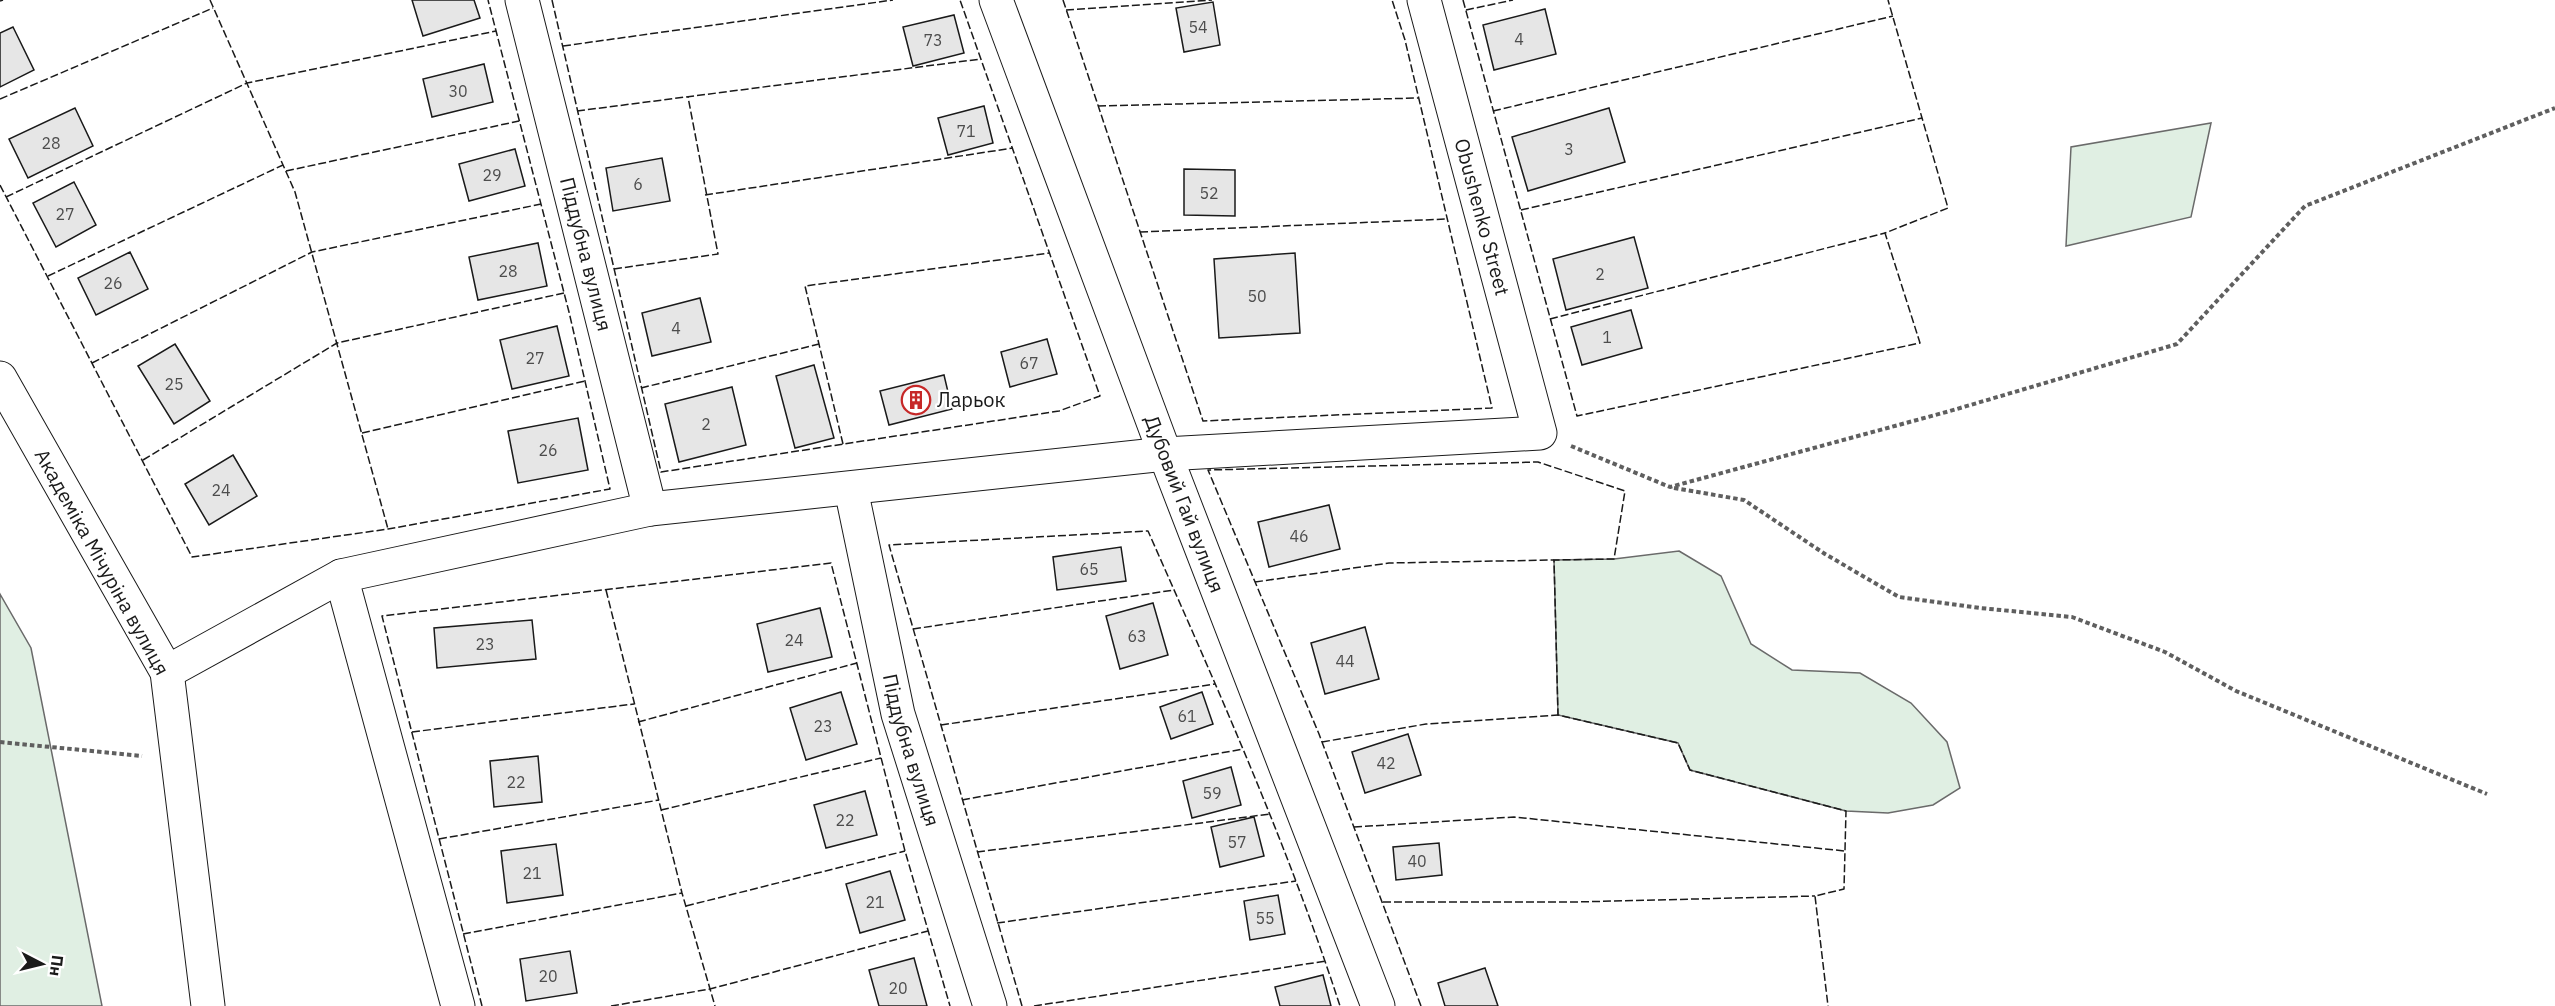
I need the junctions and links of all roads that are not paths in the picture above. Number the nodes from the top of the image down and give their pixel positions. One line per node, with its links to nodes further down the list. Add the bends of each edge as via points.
1 (522, 0): 7 (street, Піддубна вулиця)
2 (996, 0): 5 (street, Дубовий Гай вулиця)
3 (1424, 0): 5 (street, Obushenko Street, via 1540,433)
4 (0, 378): 9 (street, Академіка Мічуріна вулиця)
5 (1165, 454): 6 (street); 13 (street, Дубовий Гай вулиця)
6 (851, 489): 7 (street); 12 (street, Піддубна вулиця, via 898,714)
7 (650, 510): 8 (street)
8 (341, 576): 9 (street); 11 (street)
9 (167, 672): 10 (street, Академіка Мічуріна вулиця)
10 (208, 1006)
11 (458, 1006)
12 (990, 1006)
13 (1378, 1006)

